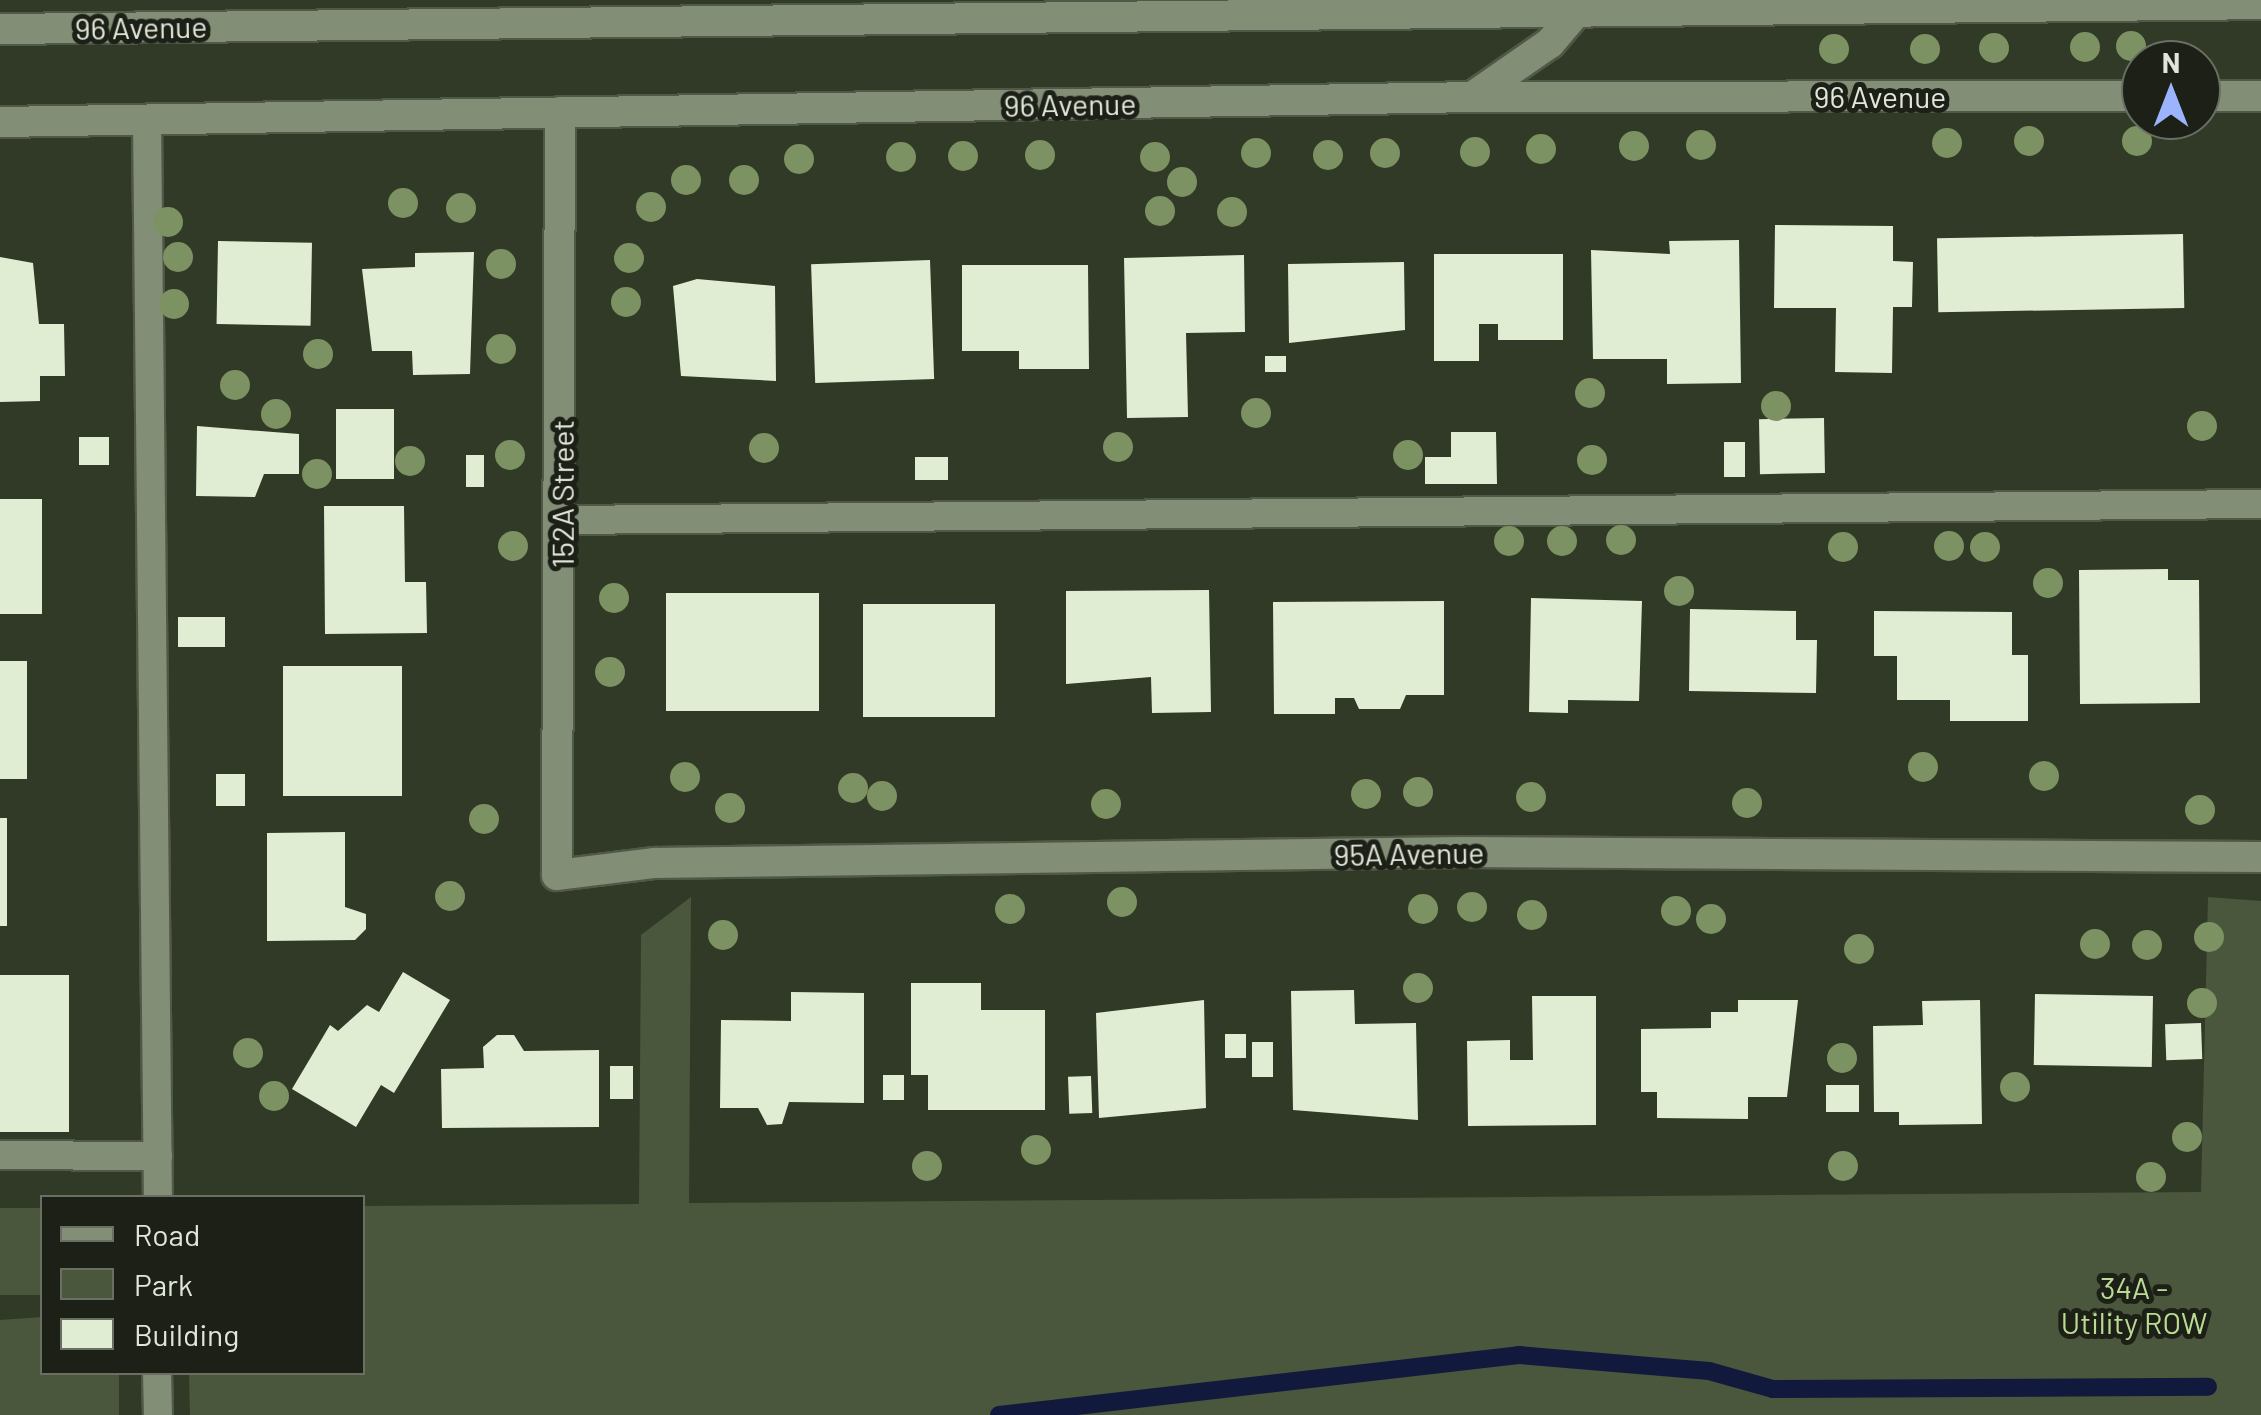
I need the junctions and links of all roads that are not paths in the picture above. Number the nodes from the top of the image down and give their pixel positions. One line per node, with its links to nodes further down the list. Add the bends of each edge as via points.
1 (2261, 4): 2 (main road, 96 Avenue)
2 (1579, 5): 3 (main road, 96 Avenue); 9 (main road, via 1550,43)
3 (686, 11): 4 (main road, 96 Avenue)
4 (530, 12): 5 (main road, 96 Avenue)
5 (0, 28)
6 (2121, 96): 9 (main road, 96 Avenue)
7 (2221, 96): 8 (main road)
8 (2261, 96)
9 (1472, 97): 10 (main road, 96 Avenue)
10 (560, 112): 11 (main road, 96 Avenue); 14 (main road, 152A Street)
11 (147, 120): 12 (main road, 96 Avenue); 18 (lane)
12 (0, 122)
13 (2261, 504): 14 (lane)
14 (562, 520): 16 (main road, 152A Street)
15 (2261, 857): 16 (main road, 95A Avenue, via 1462,852 654,863)
16 (557, 875)
17 (0, 1155): 18 (lane)
18 (158, 1156): 19 (lane)
19 (158, 1195)
20 (157, 1375): 21 (lane)
21 (158, 1415)

